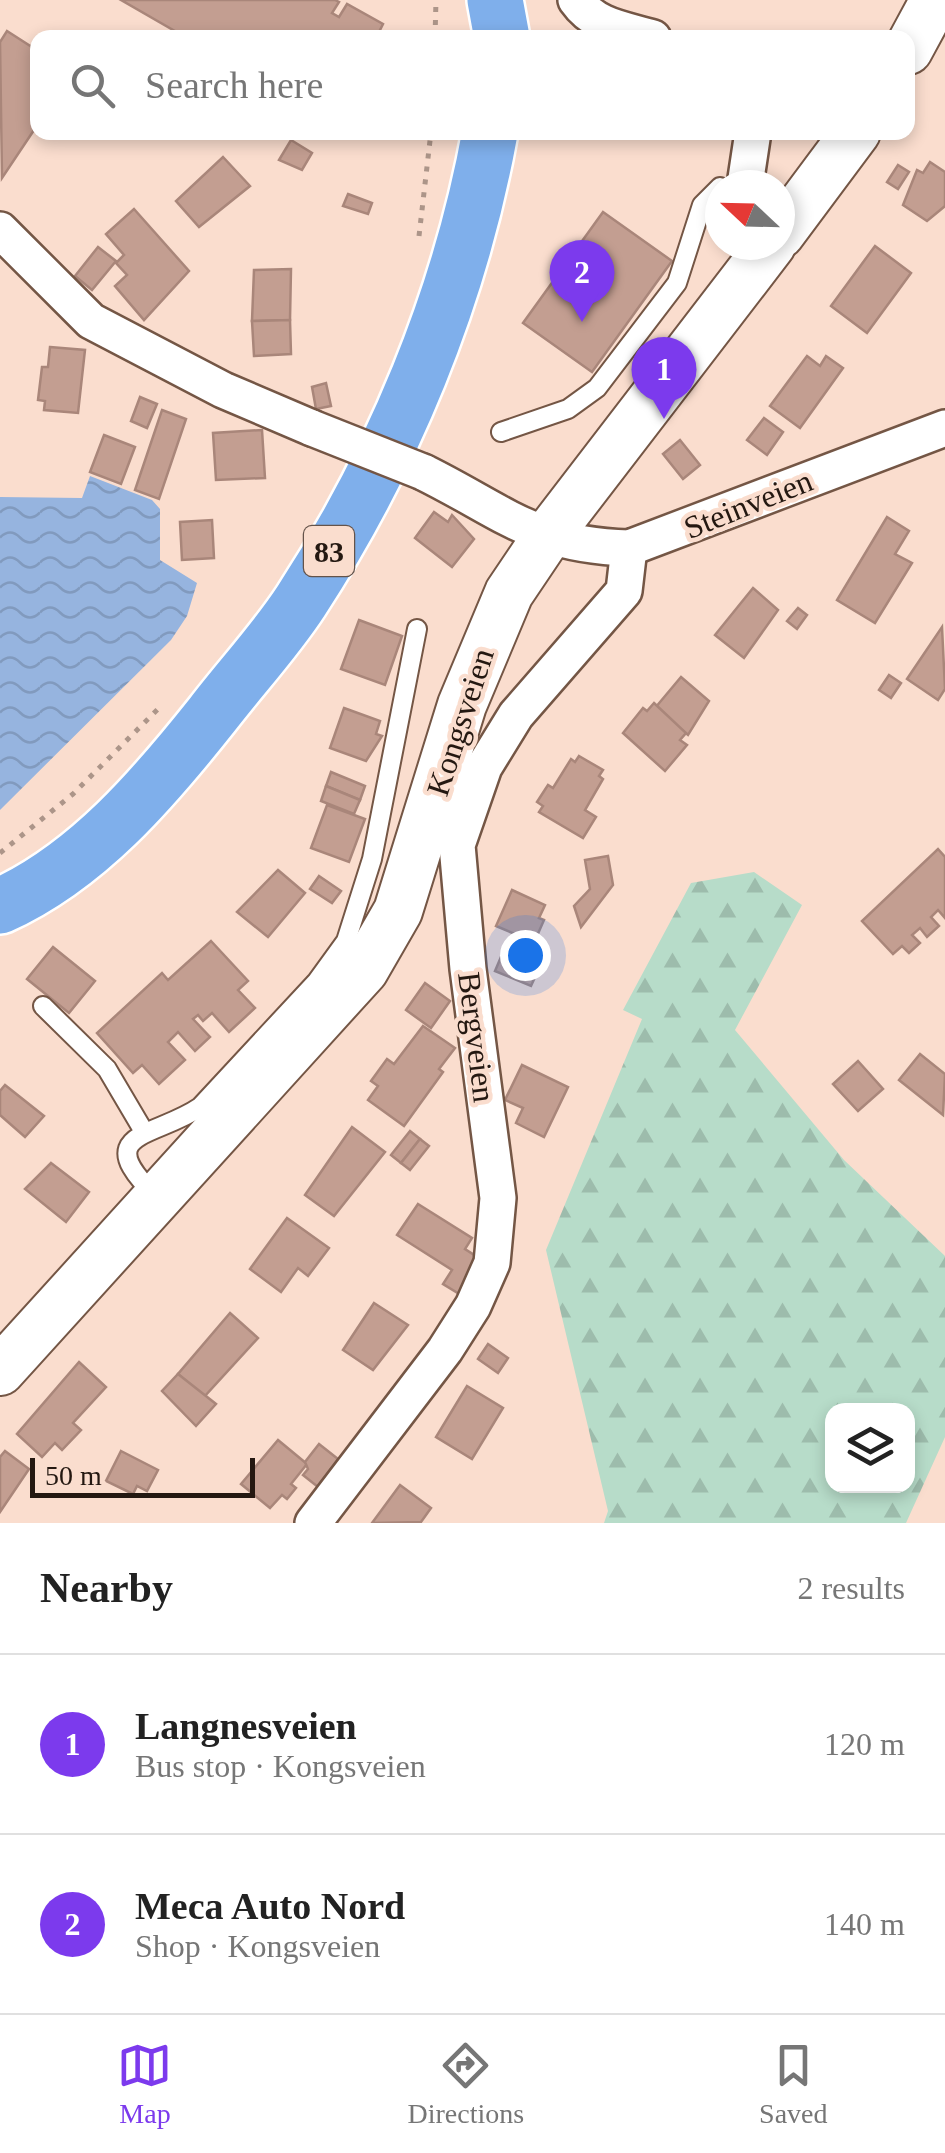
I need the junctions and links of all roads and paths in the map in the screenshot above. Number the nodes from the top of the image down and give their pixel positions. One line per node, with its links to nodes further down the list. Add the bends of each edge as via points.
1 (436, 0): 6 (path)
2 (496, 0): 7 (highway)
3 (508, 0): 8 (highway)
4 (576, 0): 9 (street, via 585,13)
5 (935, 0): 10 (main road)
6 (435, 30)
7 (502, 30)
8 (504, 30)
9 (618, 30)
10 (915, 37)
11 (430, 140): 19 (path)
12 (488, 140): 27 (highway, 83, via 465,237 412,398 300,602 177,759 114,824)
13 (750, 140): 15 (street)
14 (850, 140): 17 (main road, Kongsveien)
15 (739, 170)
16 (705, 203): 22 (lane, via 677,284 597,388 568,409)
17 (795, 211)
18 (0, 230): 23 (street, Steinveien, bridge, via 92,321 223,390 423,472)
19 (417, 248)
20 (758, 260): 23 (main road, Kongsveien)
21 (945, 428): 24 (street, Steinveien)
22 (501, 432)
23 (546, 538): 24 (street, Steinveien); 31 (main road, Kongsveien, via 482,651 412,872 381,944)
24 (629, 548): 33 (street, Bergveien, via 624,591 516,715 484,768 456,845 498,1198 492,1263 445,1350)
25 (417, 629): 30 (lane, Kongsveien, via 372,859 346,941 200,1108)
26 (170, 696): 27 (path, via 72,794)
27 (12, 883): 28 (highway, 83)
28 (0, 932)
29 (42, 1006): 30 (lane, via 108,1069)
30 (142, 1130): 31 (lane, via 126,1157)
31 (158, 1197): 32 (main road, Kongsveien)
32 (0, 1372)
33 (313, 1523)

